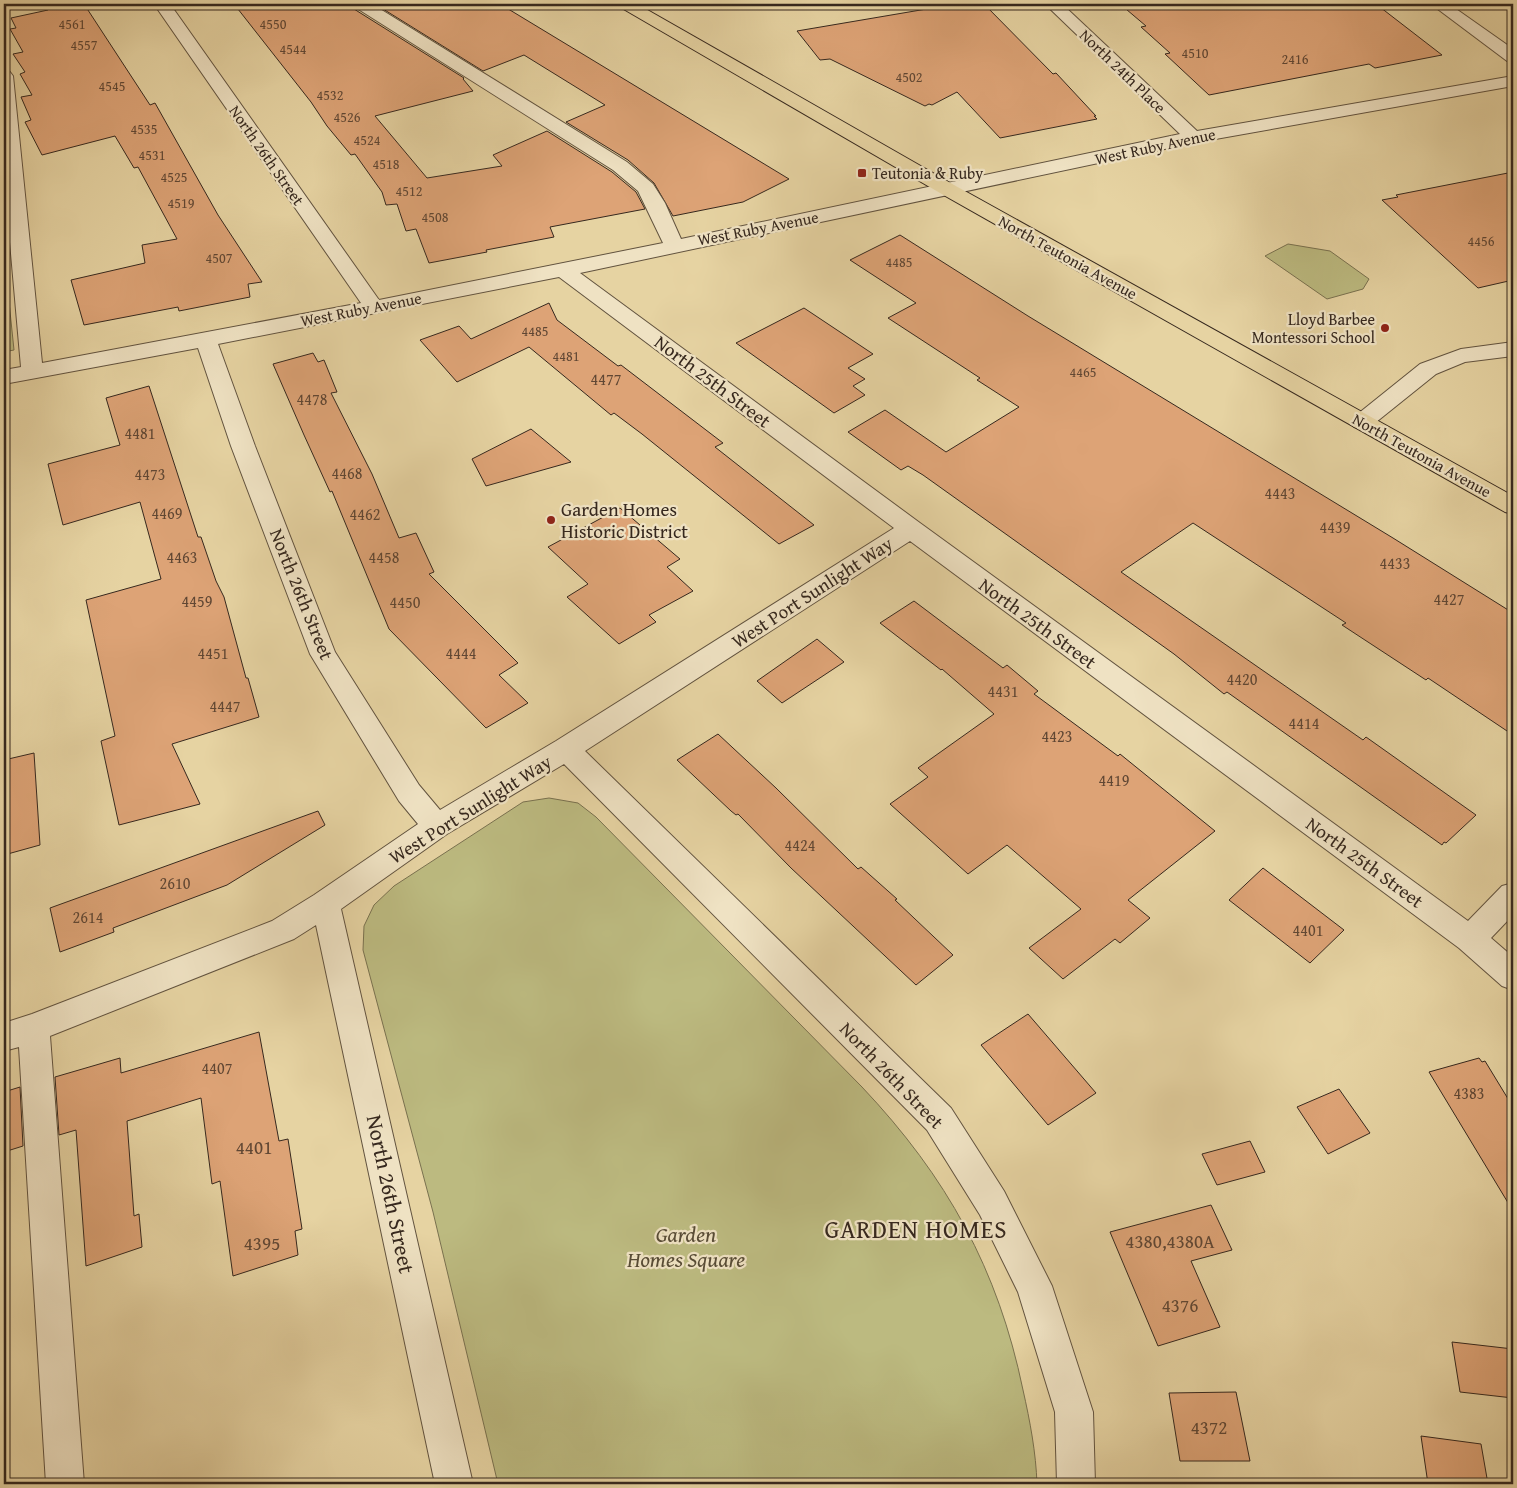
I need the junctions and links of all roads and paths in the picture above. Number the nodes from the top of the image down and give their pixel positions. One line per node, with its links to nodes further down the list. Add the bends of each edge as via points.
1 (162, 4): 13 (street, North 26th Street)
2 (361, 4): 11 (street, via 620,166 646,188)
3 (626, 4): 10 (main road, North Teutonia Avenue)
4 (1053, 4): 9 (street, North 24th Place)
5 (1439, 4): 6 (street)
6 (1513, 57)
7 (4, 76): 16 (street)
8 (1513, 81): 9 (street, West Ruby Avenue)
9 (1192, 138): 10 (street, West Ruby Avenue)
10 (947, 189): 11 (street, West Ruby Avenue); 18 (main road, North Teutonia Avenue)
11 (674, 245): 12 (street, West Ruby Avenue)
12 (563, 270): 13 (street, West Ruby Avenue); 20 (street, North 25th Street)
13 (372, 306): 14 (street, West Ruby Avenue)
14 (206, 340): 16 (street, West Ruby Avenue); 22 (street, North 26th Street, via 243,446 324,654 409,793)
15 (1513, 349): 18 (street, via 1461,356 1428,369)
16 (32, 372): 17 (street, West Ruby Avenue)
17 (4, 377)
18 (1362, 422): 19 (main road, North Teutonia Avenue)
19 (1513, 506)
20 (911, 529): 21 (street, West Port Sunlight Way); 25 (street, North 25th Street)
21 (566, 749): 22 (street, West Port Sunlight Way); 30 (street, North 26th Street, via 939,1118 998,1214 1034,1286 1074,1412)
22 (437, 826): 24 (street, West Port Sunlight Way)
23 (1513, 895): 25 (street)
24 (325, 904): 27 (street, West Port Sunlight Way, via 283,930); 29 (street, North 26th Street)
25 (1470, 939): 26 (street, North 25th Street)
26 (1513, 976)
27 (19, 1032): 28 (street)
28 (65, 1484)
29 (454, 1484)
30 (1076, 1484)

